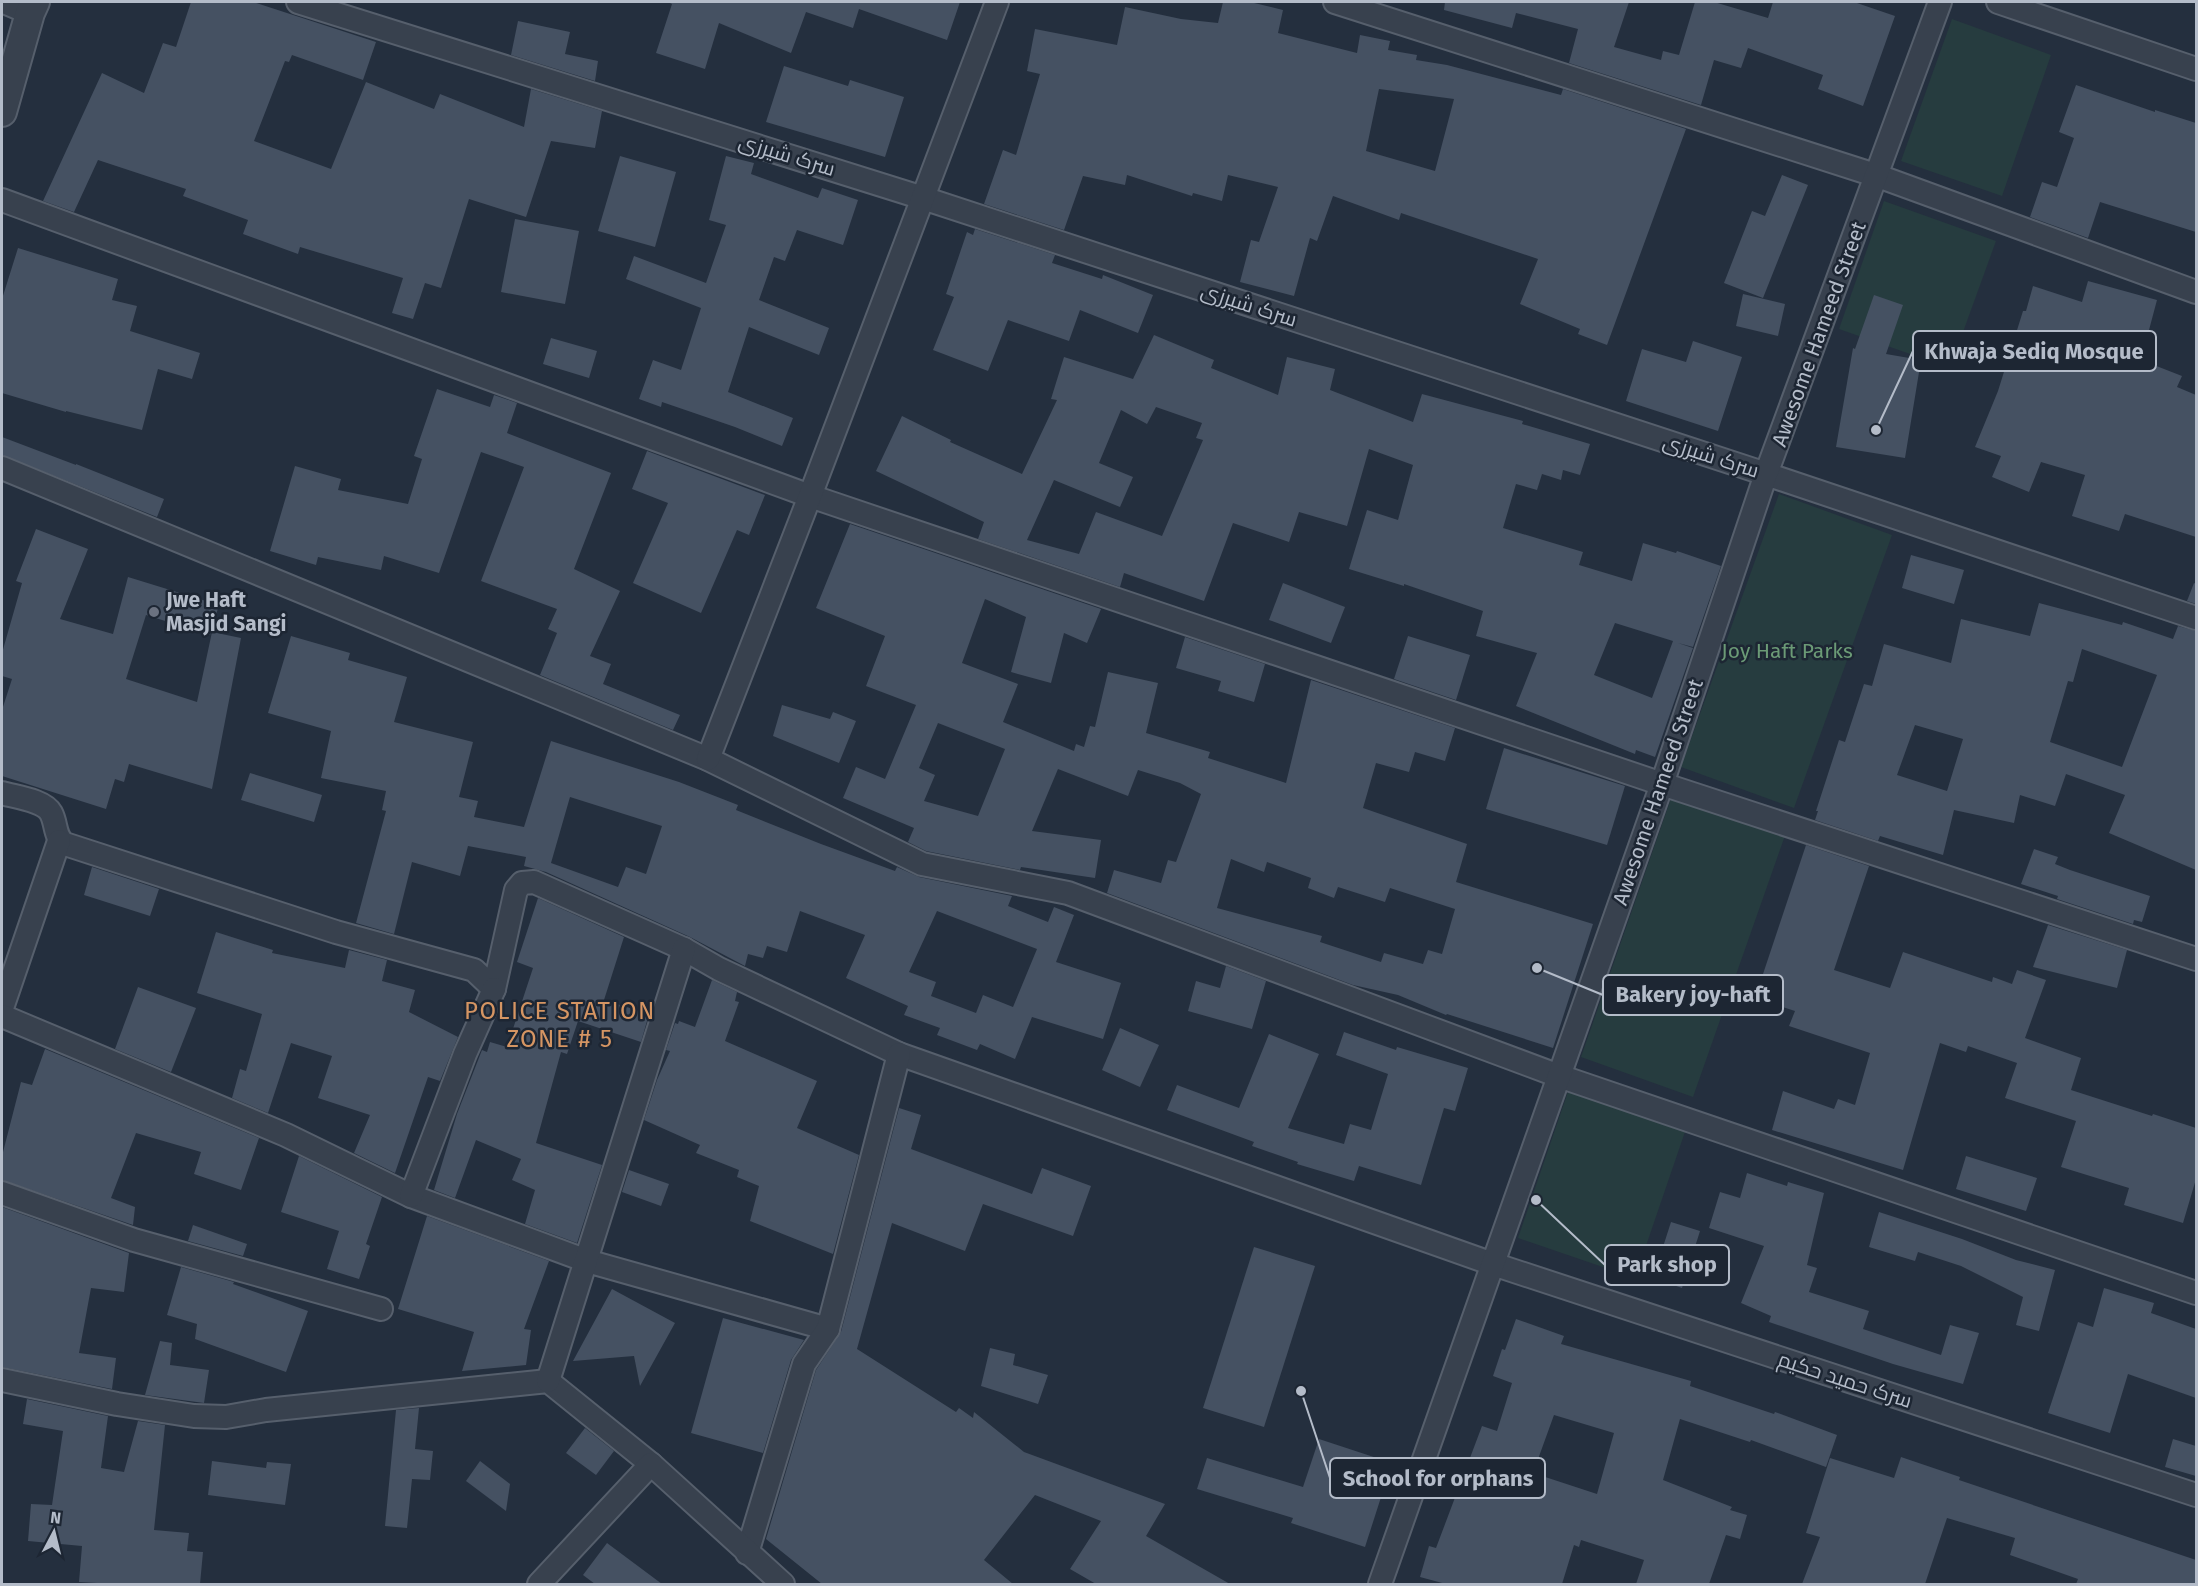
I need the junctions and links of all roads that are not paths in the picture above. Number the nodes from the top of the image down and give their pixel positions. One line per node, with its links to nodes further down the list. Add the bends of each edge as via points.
1 (4, 2): 7 (street)
2 (298, 2): 11 (street, سرک شیرزی)
3 (997, 2): 11 (street)
4 (1335, 2): 10 (street)
5 (1940, 2): 10 (street, Awesome Hameed Street)
6 (1998, 2): 8 (street)
7 (32, 7): 9 (street)
8 (2196, 69)
9 (2, 112)
10 (1878, 176): 13 (street); 15 (street, Awesome Hameed Street)
11 (923, 198): 15 (street, سرک شیرزی); 16 (street)
12 (2, 200): 16 (street)
13 (2196, 292)
14 (2, 468): 18 (street)
15 (1766, 474): 17 (street, سرک شیرزی); 19 (street, Awesome Hameed Street)
16 (810, 496): 18 (street); 19 (street)
17 (2196, 618)
18 (708, 759): 28 (street, via 922,864 1068,893)
19 (1662, 784): 23 (street); 28 (street, Awesome Hameed Street)
20 (2, 793): 21 (street, via 45,807 51,813)
21 (59, 841): 24 (street, via 336,932 474,970); 25 (street)
22 (684, 949): 24 (street, سرک حمید حکیم, via 534,882 522,883 516,890); 27 (street, سرک حمید حکیم); 31 (street)
23 (2196, 959)
24 (494, 989): 30 (street)
25 (2, 1008)
26 (2, 1016): 30 (street, via 286,1135)
27 (899, 1054): 32 (street, سرک حمید حکیم); 35 (street)
28 (1559, 1076): 32 (street, Awesome Hameed Street); 33 (street)
29 (2, 1193): 34 (street, via 134,1240)
30 (411, 1196): 31 (street)
31 (587, 1260): 35 (street); 37 (street)
32 (1494, 1264): 39 (street, سرک حمید حکیم); 41 (street, Awesome Hameed Street)
33 (2196, 1293)
34 (381, 1309)
35 (828, 1329): 40 (street, via 804,1364)
36 (2, 1380): 37 (street, via 194,1416 226,1416)
37 (548, 1381): 38 (street)
38 (651, 1464): 40 (street); 42 (street)
39 (2196, 1495)
40 (747, 1553): 43 (street)
41 (1388, 1582)
42 (539, 1584)
43 (783, 1584)

